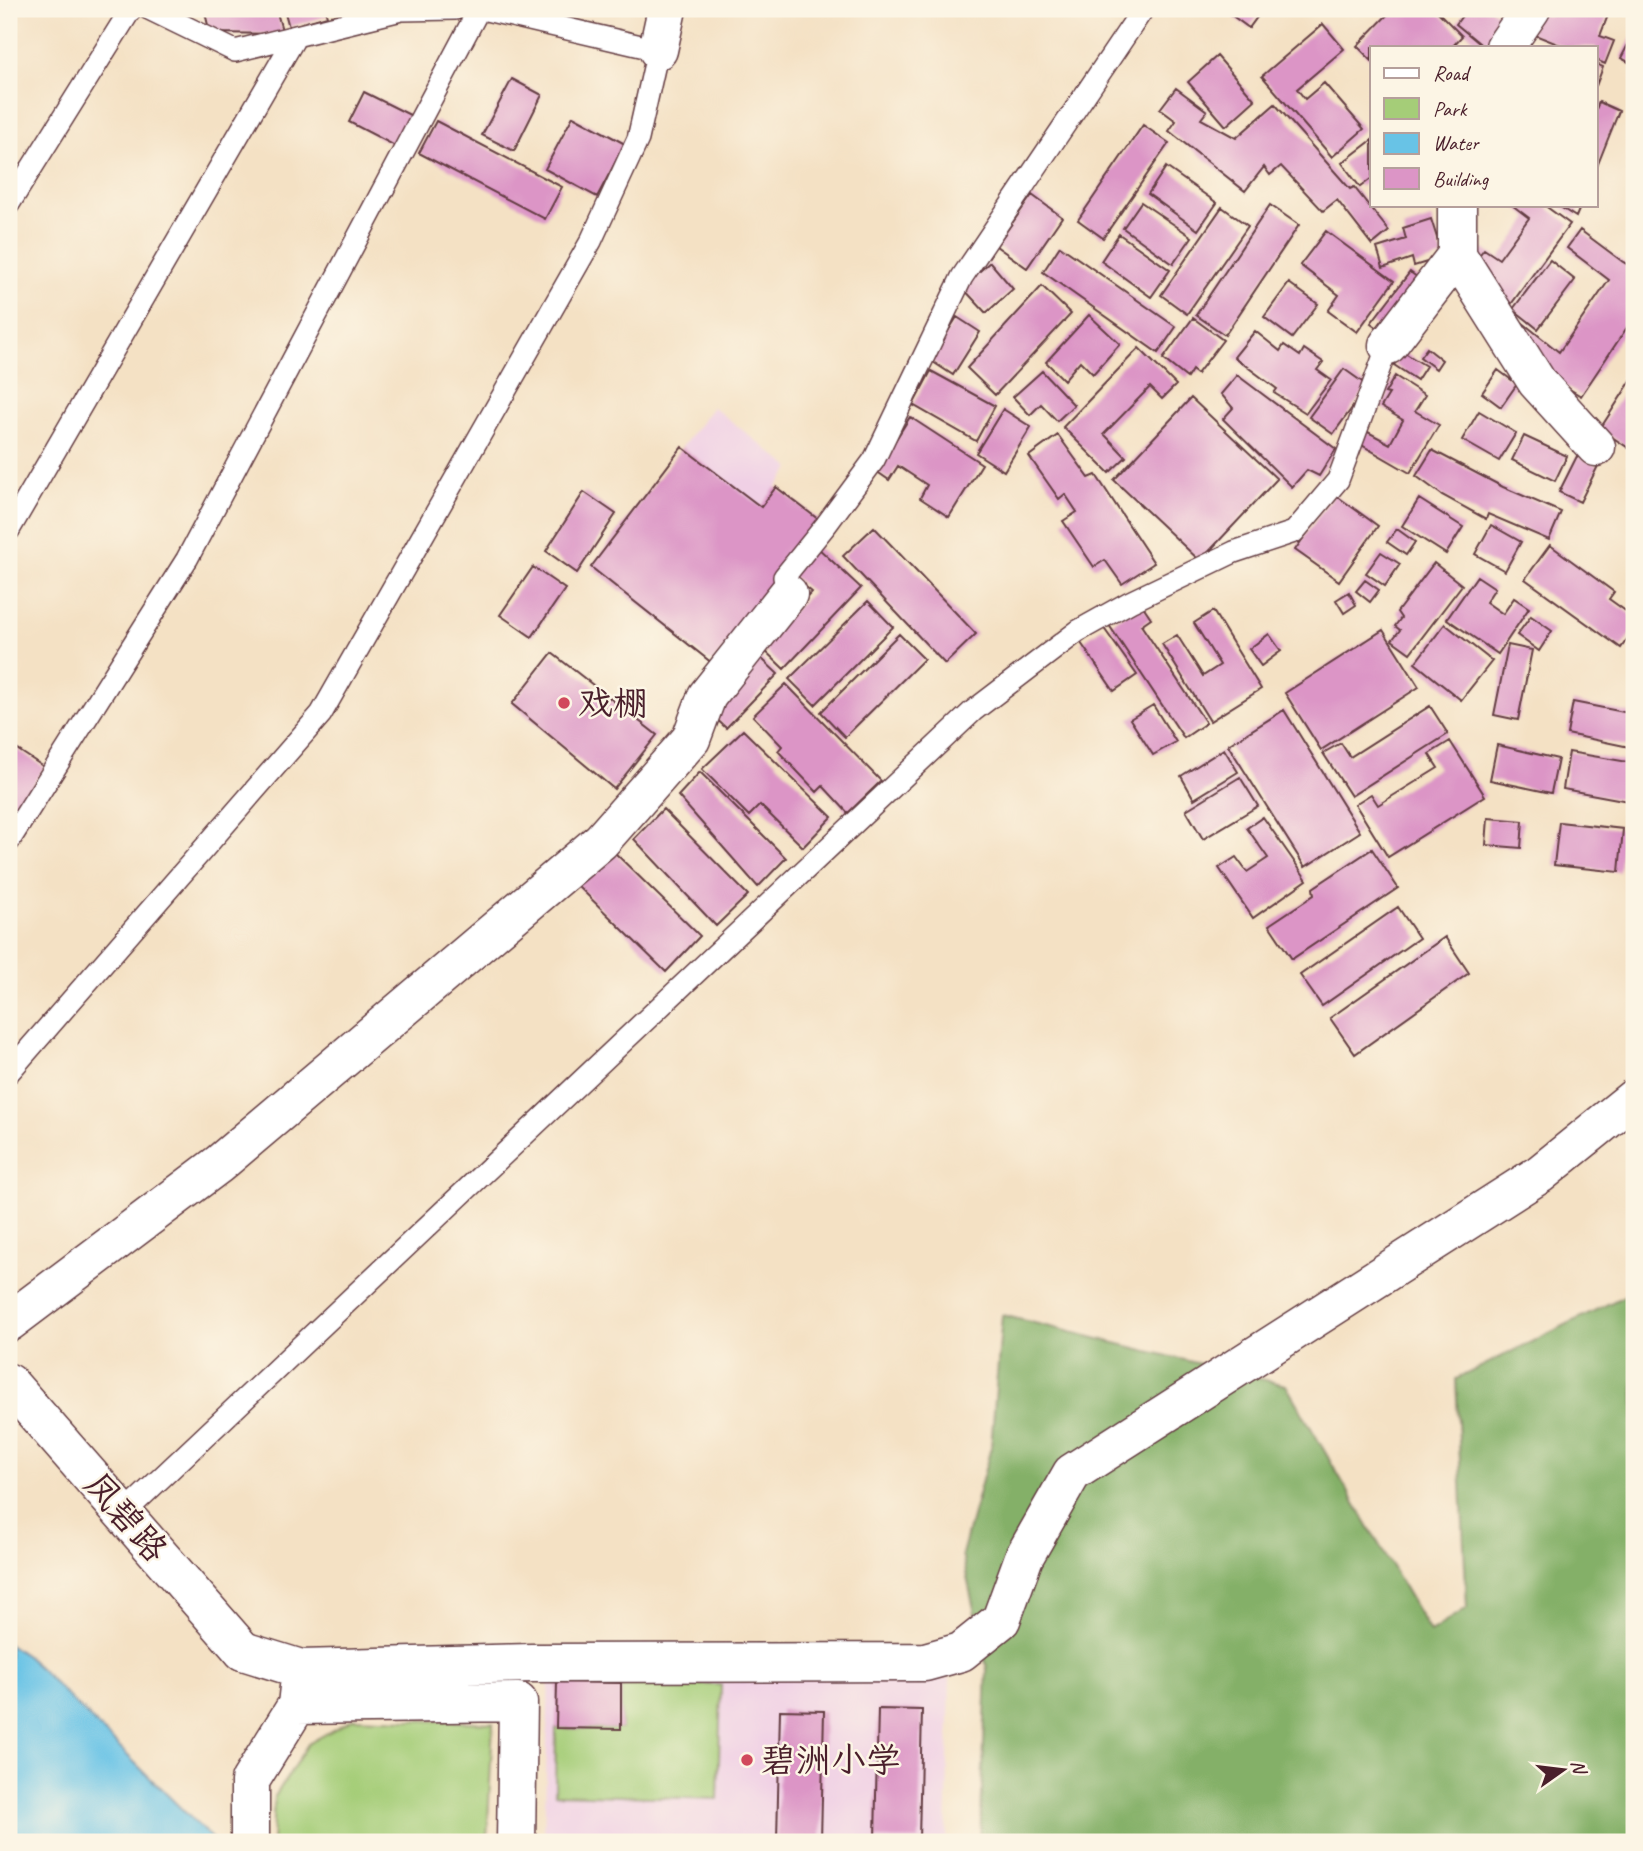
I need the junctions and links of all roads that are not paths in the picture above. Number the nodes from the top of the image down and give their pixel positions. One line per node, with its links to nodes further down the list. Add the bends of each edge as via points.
1 (131, 9): 11 (lane)
2 (149, 9): 8 (lane, via 235,51)
3 (455, 9): 8 (lane, via 401,10)
4 (481, 9): 10 (lane); 18 (lane, via 187,559)
5 (667, 9): 10 (street)
6 (1138, 9): 17 (lane, via 1141,12 962,277 874,460 783,577)
7 (1531, 9): 9 (street)
8 (296, 36): 16 (lane)
9 (1506, 46)
10 (658, 50): 19 (lane, via 638,139 591,241 321,714)
11 (9, 204)
12 (1457, 206): 13 (street)
13 (1457, 255): 14 (street); 15 (street, via 1537,382)
14 (1388, 345): 23 (lane, via 1338,480 1294,532 1234,552 1130,602 1078,631 973,711)
15 (1596, 447)
16 (9, 530)
17 (788, 594): 21 (street, via 707,696 691,739 601,841 219,1164)
18 (9, 841)
19 (9, 1072)
20 (1634, 1098): 24 (street, via 1540,1174 1072,1472 1024,1557 1001,1620 961,1651 925,1662 532,1663)
21 (9, 1322)
22 (9, 1383): 23 (street, 凤碧路)
23 (123, 1514): 24 (street, 凤碧路, via 243,1651)
24 (299, 1687): 25 (street, via 250,1781); 26 (street, via 518,1702)
25 (250, 1842)
26 (516, 1842)

